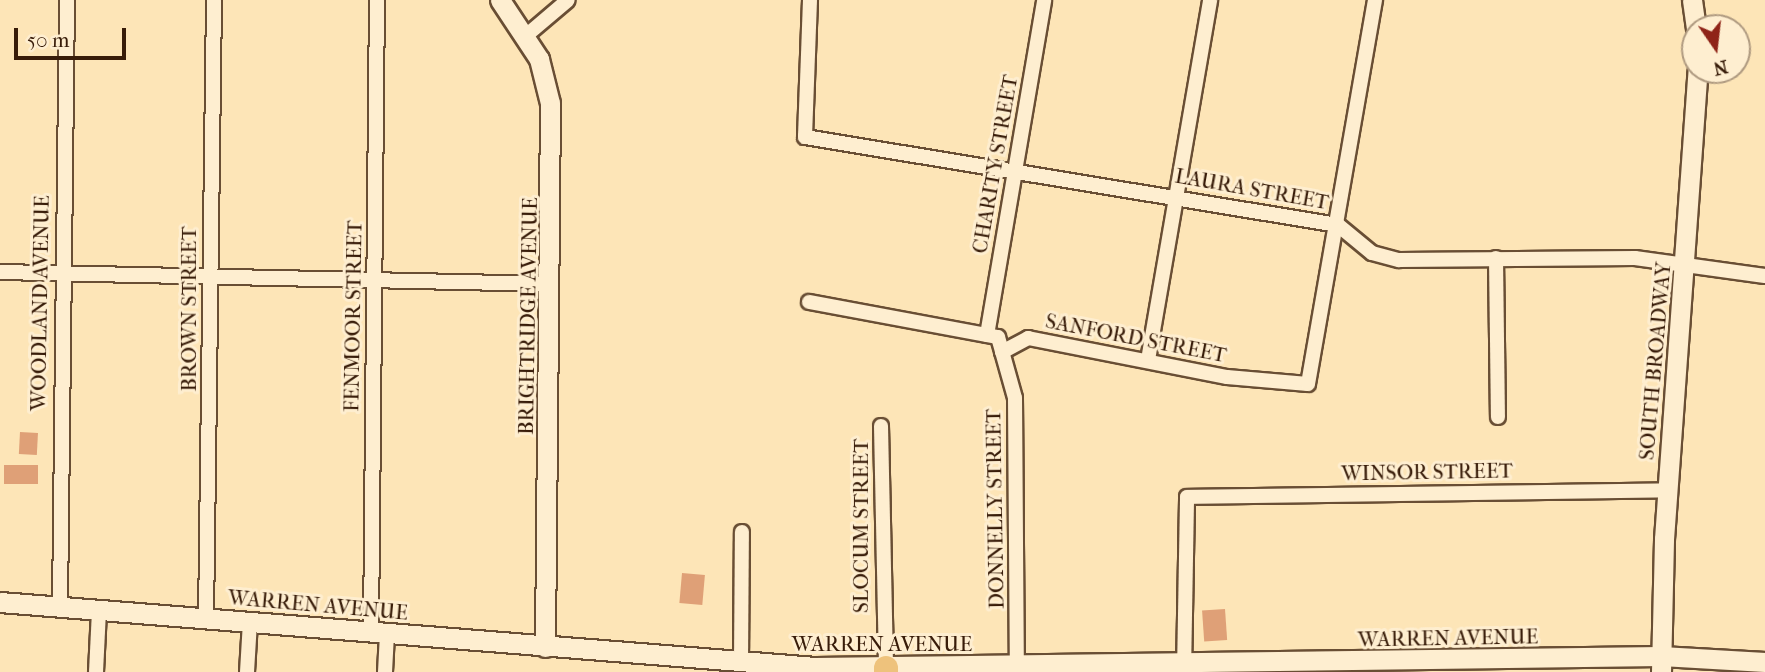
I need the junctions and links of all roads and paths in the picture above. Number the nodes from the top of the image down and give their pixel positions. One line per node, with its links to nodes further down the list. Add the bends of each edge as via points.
1 (67, 0): 18 (street, WOODLAND AVENUE)
2 (214, 0): 20 (street, BROWN STREET)
3 (377, 0): 21 (street, FENMOOR STREET)
4 (500, 0): 10 (main road, BRIGHTRIDGE AVENUE)
5 (568, 0): 10 (street)
6 (810, 0): 12 (street, LAURA STREET, via 805,137)
7 (1044, 0): 12 (street, CHARITY STREET)
8 (1210, 0): 13 (street)
9 (1375, 0): 14 (street)
10 (527, 34): 22 (main road, BRIGHTRIDGE AVENUE, via 550,103)
11 (1697, 84): 16 (main road, SOUTH BROADWAY)
12 (1014, 168): 13 (street, LAURA STREET); 24 (street, CHARITY STREET)
13 (1178, 198): 14 (street, LAURA STREET); 26 (street)
14 (1338, 225): 15 (street, LAURA STREET, via 1372,253 1399,260); 26 (street, SANFORD STREET, via 1314,373 1304,387)
15 (1496, 258): 16 (street, LAURA STREET); 27 (street)
16 (1685, 263): 19 (street, LAURA STREET); 29 (main road, SOUTH BROADWAY)
17 (0, 272): 18 (street)
18 (63, 275): 20 (street); 32 (street, WOODLAND AVENUE)
19 (1765, 276)
20 (209, 277): 21 (street); 34 (street, BROWN STREET)
21 (374, 278): 22 (street); 36 (street, FENMOOR STREET)
22 (550, 284): 37 (main road, BRIGHTRIDGE AVENUE)
23 (809, 302): 24 (street)
24 (987, 335): 25 (street, via 998,337)
25 (1002, 352): 26 (street, SANFORD STREET, via 1028,338); 42 (street, DONNELLY STREET, via 1015,398)
26 (1148, 360)
27 (1498, 417)
28 (881, 426): 45 (street, SLOCUM STREET)
29 (1668, 490): 40 (main road, SOUTH BROADWAY); 43 (street, WINSOR STREET, via 1187,496)
30 (743, 532): 39 (street)
31 (0, 601): 32 (main road, WARREN AVENUE)
32 (60, 606): 33 (main road, WARREN AVENUE)
33 (99, 610): 34 (main road, WARREN AVENUE); 46 (street)
34 (206, 619): 35 (main road, WARREN AVENUE)
35 (250, 622): 36 (main road, WARREN AVENUE); 47 (street)
36 (379, 632): 37 (main road, WARREN AVENUE); 48 (street, FENMOOR STREET)
37 (545, 647): 41 (main road, WARREN AVENUE)
38 (1765, 662): 40 (main road, WARREN AVENUE)
39 (741, 663): 41 (main road, WARREN AVENUE); 44 (main road, WARREN AVENUE)
40 (1661, 664): 43 (main road, WARREN AVENUE)
41 (674, 665)
42 (1017, 666): 43 (main road, WARREN AVENUE); 45 (main road, WARREN AVENUE)
43 (1184, 668)
44 (846, 670): 45 (main road, WARREN AVENUE)
45 (886, 670)
46 (96, 672)
47 (247, 672)
48 (385, 672)

